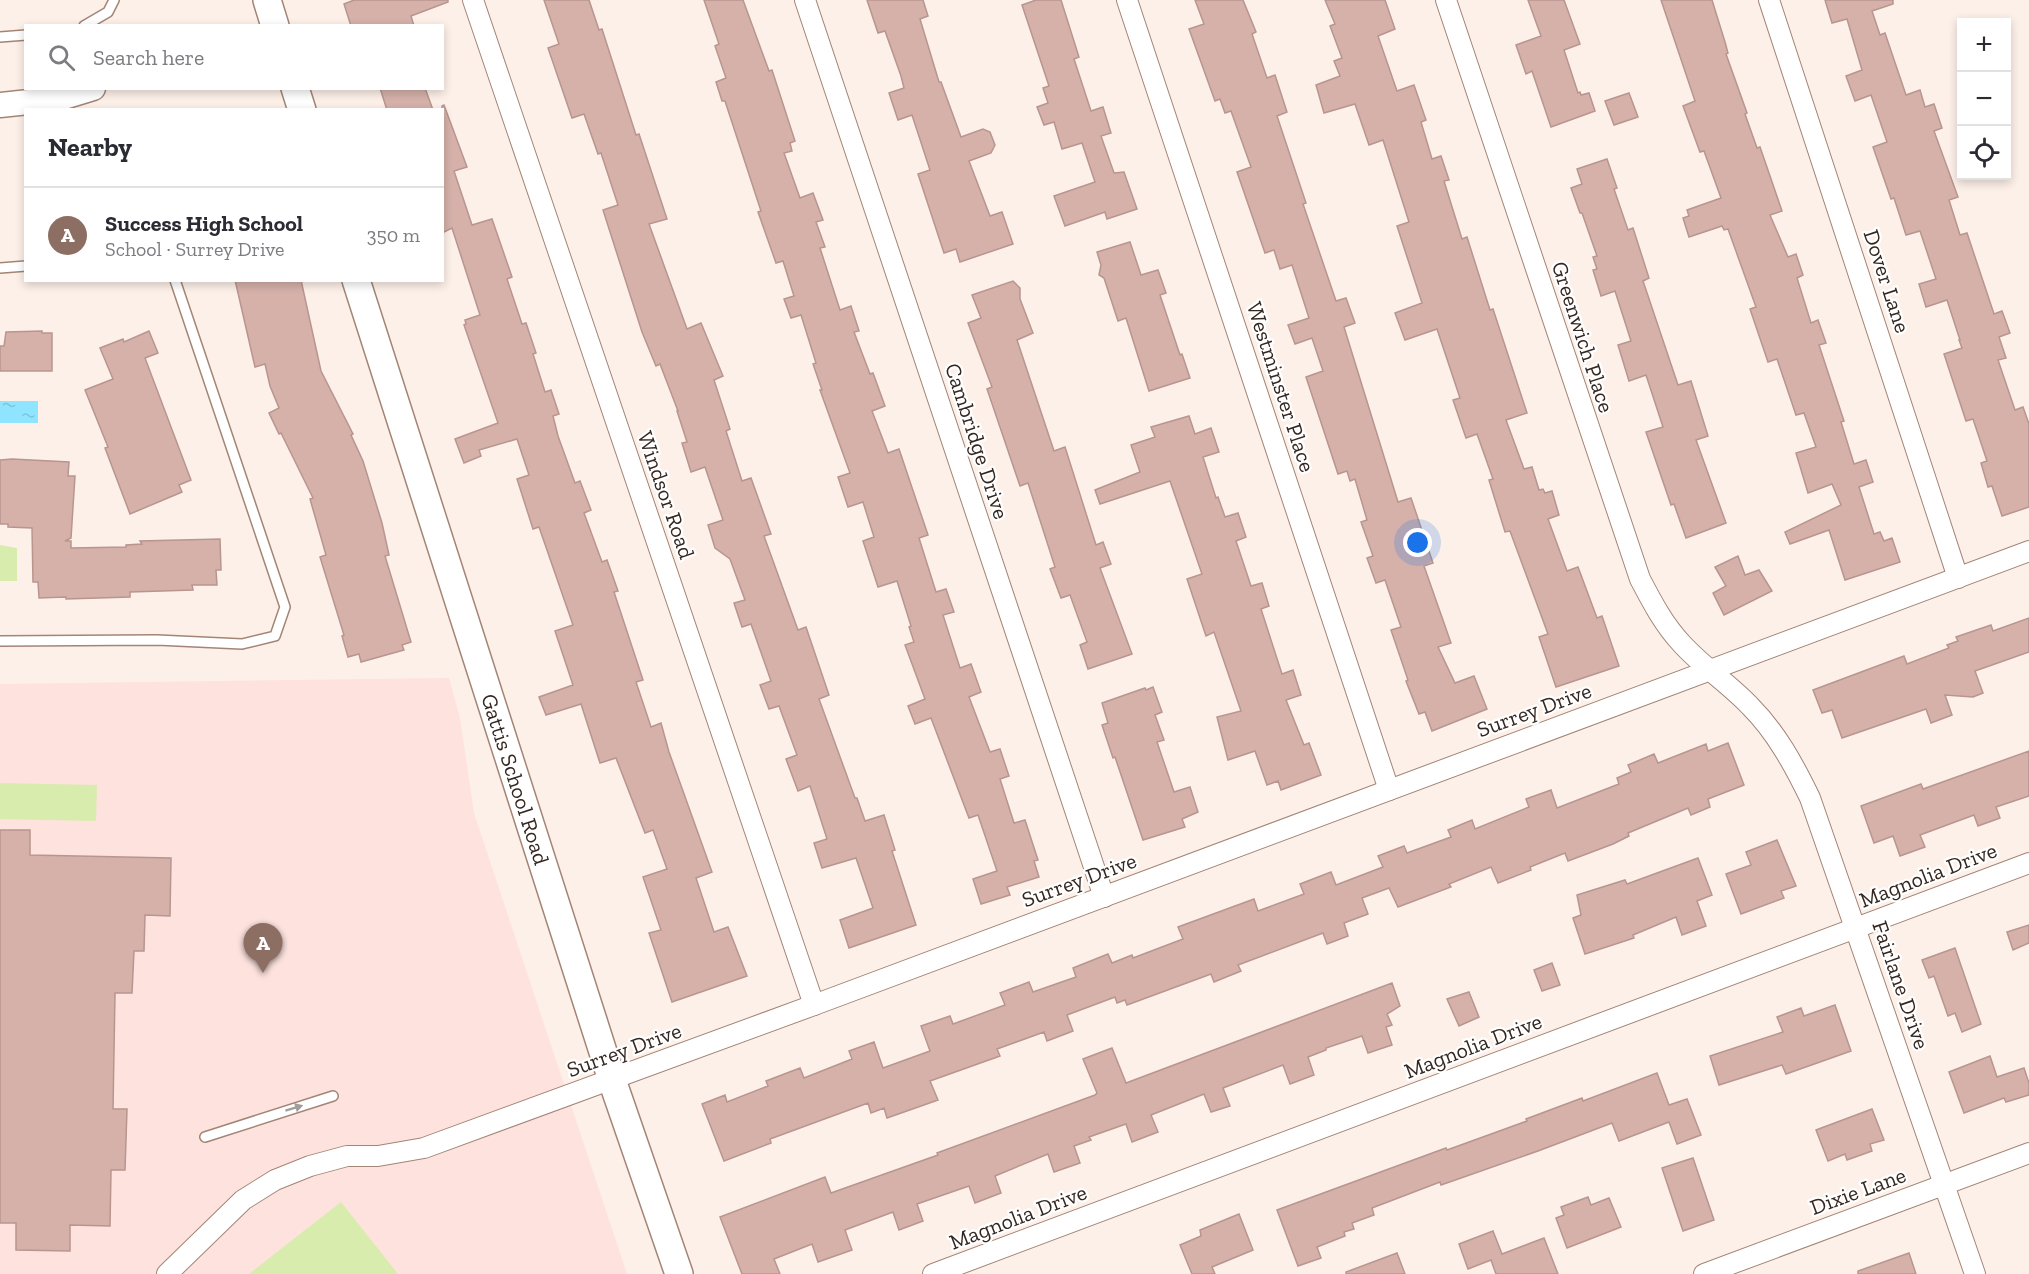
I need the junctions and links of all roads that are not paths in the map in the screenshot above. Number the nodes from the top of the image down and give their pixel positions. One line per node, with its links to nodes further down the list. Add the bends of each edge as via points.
1 (114, 0): 8 (lane, via 108,12)
2 (267, 0): 9 (main road)
3 (473, 0): 28 (street, Windsor Road)
4 (805, 0): 26 (street, Cambridge Drive)
5 (1127, 0): 24 (street, Westminster Place)
6 (1446, 0): 23 (street, Greenwich Place, via 1632,561 1670,630)
7 (1769, 0): 21 (street, Dover Lane)
8 (87, 24)
9 (274, 24)
10 (24, 35): 11 (lane)
11 (0, 38)
12 (86, 90): 14 (street, via 57,99)
13 (296, 90): 15 (main road)
14 (0, 105)
15 (301, 108)
16 (24, 266): 17 (lane)
17 (0, 268)
18 (177, 282): 22 (lane, via 285,607 275,636 242,644)
19 (357, 282): 29 (main road, Gattis School Road)
20 (2029, 551): 21 (street, Surrey Drive)
21 (1958, 578): 23 (street, Surrey Drive)
22 (0, 641)
23 (1710, 670): 24 (street, Surrey Drive); 27 (street, Fairlane Drive, via 1751,706 1792,761 1810,798)
24 (1389, 790): 26 (street, Surrey Drive)
25 (2029, 863): 27 (street, Magnolia Drive)
26 (1104, 897): 28 (street, Surrey Drive)
27 (1856, 928): 33 (street, Fairlane Drive); 36 (street, Magnolia Drive)
28 (814, 1005): 29 (street, Surrey Drive)
29 (612, 1080): 34 (street, Surrey Drive, via 424,1148 378,1156 347,1156 274,1180 243,1200); 35 (main road, Gattis School Road)
30 (333, 1096): 31 (lane, one-way to 30)
31 (205, 1137)
32 (2029, 1153): 33 (street, Dixie Lane)
33 (1944, 1184): 37 (street, Dixie Lane); 38 (street, Fairlane Drive)
34 (167, 1274)
35 (679, 1274)
36 (933, 1274)
37 (1704, 1274)
38 (1975, 1274)

